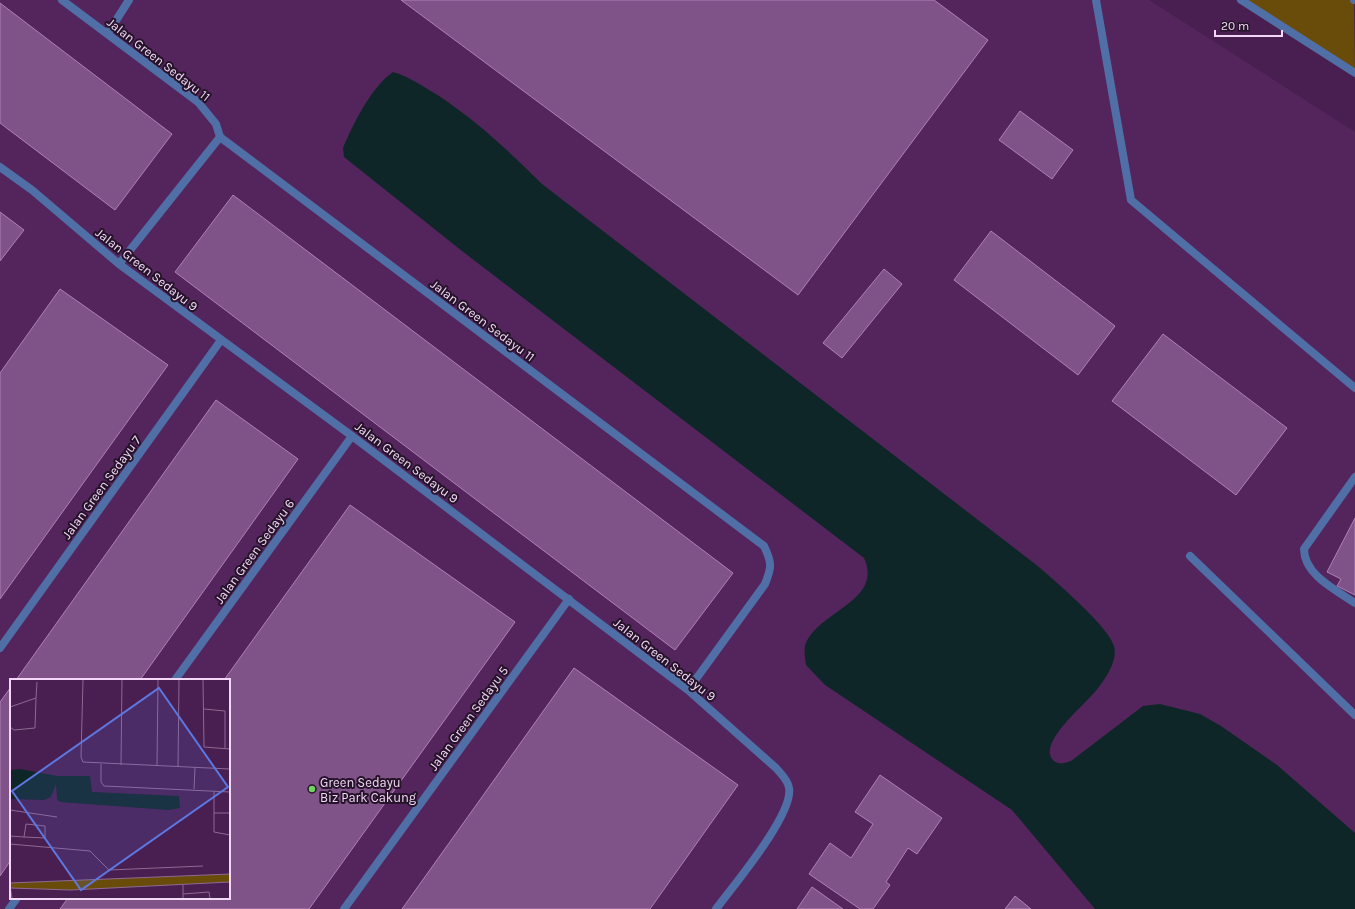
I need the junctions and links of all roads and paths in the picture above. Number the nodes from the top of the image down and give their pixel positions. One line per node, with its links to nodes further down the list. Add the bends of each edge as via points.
1 (62, 0): 5 (street, Jalan Green Sedayu 11)
2 (129, 0): 5 (street)
3 (1096, 0): 11 (street, via 1131,200)
4 (1241, 0): 6 (street)
5 (108, 33): 7 (street, Jalan Green Sedayu 11, via 198,102 216,124)
6 (1355, 73)
7 (220, 137): 9 (street); 19 (street, Jalan Green Sedayu 11, via 764,546 772,568 765,584)
8 (0, 167): 9 (street, Jalan Green Sedayu 9, via 32,190)
9 (119, 264): 10 (street, Jalan Green Sedayu 9)
10 (221, 340): 12 (street, Jalan Green Sedayu 9); 17 (street, Jalan Green Sedayu 7)
11 (1355, 388)
12 (352, 436): 15 (street, Jalan Green Sedayu 9); 18 (street, Jalan Green Sedayu 6)
13 (1355, 477): 16 (street, via 1304,549 1304,558 1308,566 1324,582)
14 (1190, 556): 20 (street)
15 (569, 599): 19 (street, Jalan Green Sedayu 9); 23 (street, Jalan Green Sedayu 5)
16 (1355, 603)
17 (0, 648)
18 (176, 679)
19 (688, 690): 24 (street, Jalan Green Sedayu 9, via 776,768 789,788 789,800 781,820)
20 (1355, 715)
21 (16, 899): 22 (street)
22 (9, 909)
23 (344, 909)
24 (716, 909)

